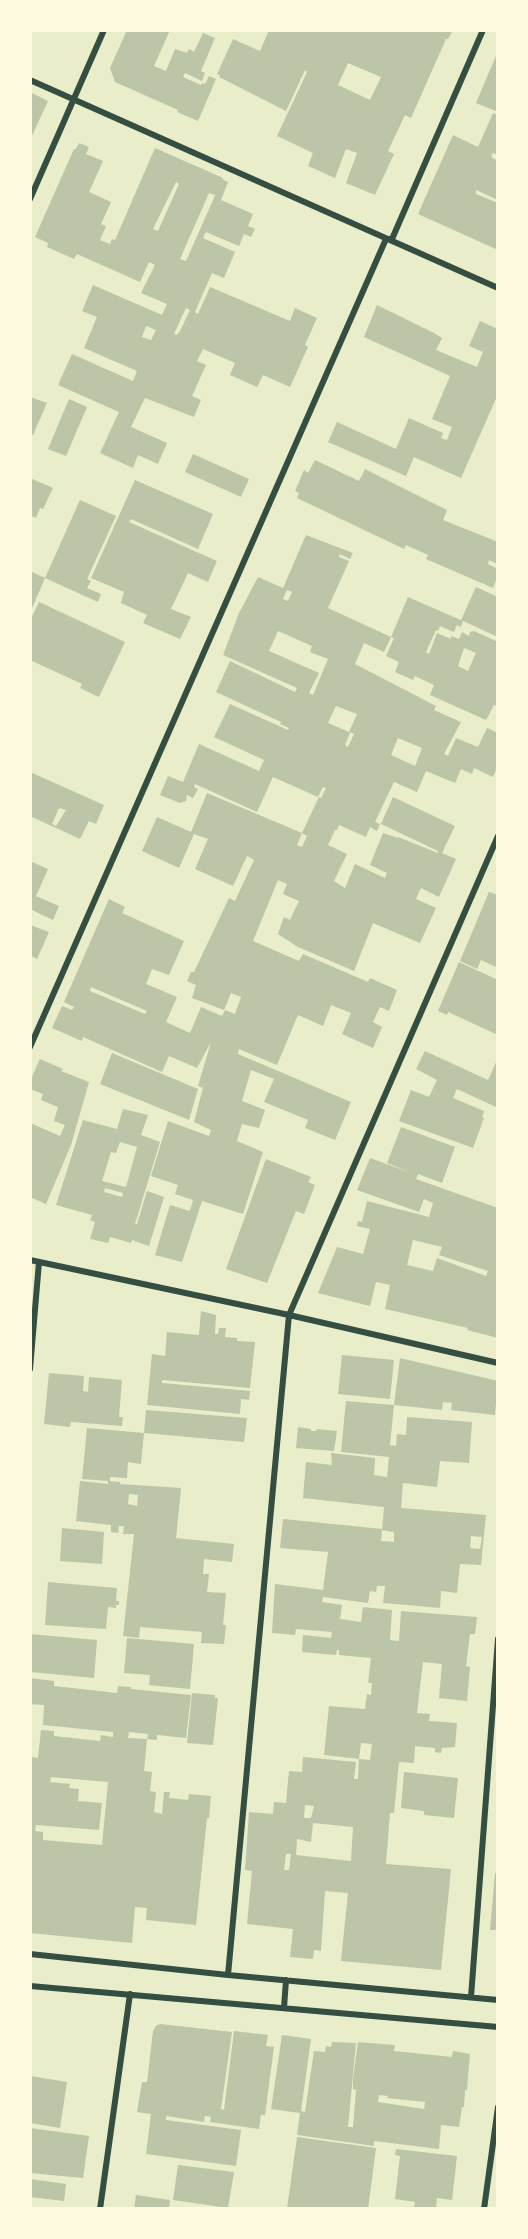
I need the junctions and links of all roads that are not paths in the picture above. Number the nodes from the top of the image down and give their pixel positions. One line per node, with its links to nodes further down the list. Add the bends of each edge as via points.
1 (104, 30): 4 (street)
2 (483, 30): 6 (street)
3 (30, 80): 4 (street)
4 (73, 99): 5 (street); 6 (street)
5 (30, 199)
6 (389, 239): 7 (street); 9 (street)
7 (498, 288)
8 (498, 836): 12 (street)
9 (30, 1047)
10 (30, 1260): 11 (street)
11 (39, 1262): 12 (street); 14 (street)
12 (289, 1315): 13 (street); 17 (street)
13 (498, 1363)
14 (30, 1369)
15 (498, 1639): 21 (street)
16 (30, 1954): 17 (street)
17 (228, 1975): 18 (street)
18 (286, 1980): 21 (street); 23 (street)
19 (30, 1986): 20 (street)
20 (130, 1994): 23 (street); 26 (street)
21 (471, 1997): 22 (street)
22 (498, 2000)
23 (284, 2008): 24 (street)
24 (498, 2027)
25 (498, 2107): 27 (street)
26 (100, 2209)
27 (484, 2209)

